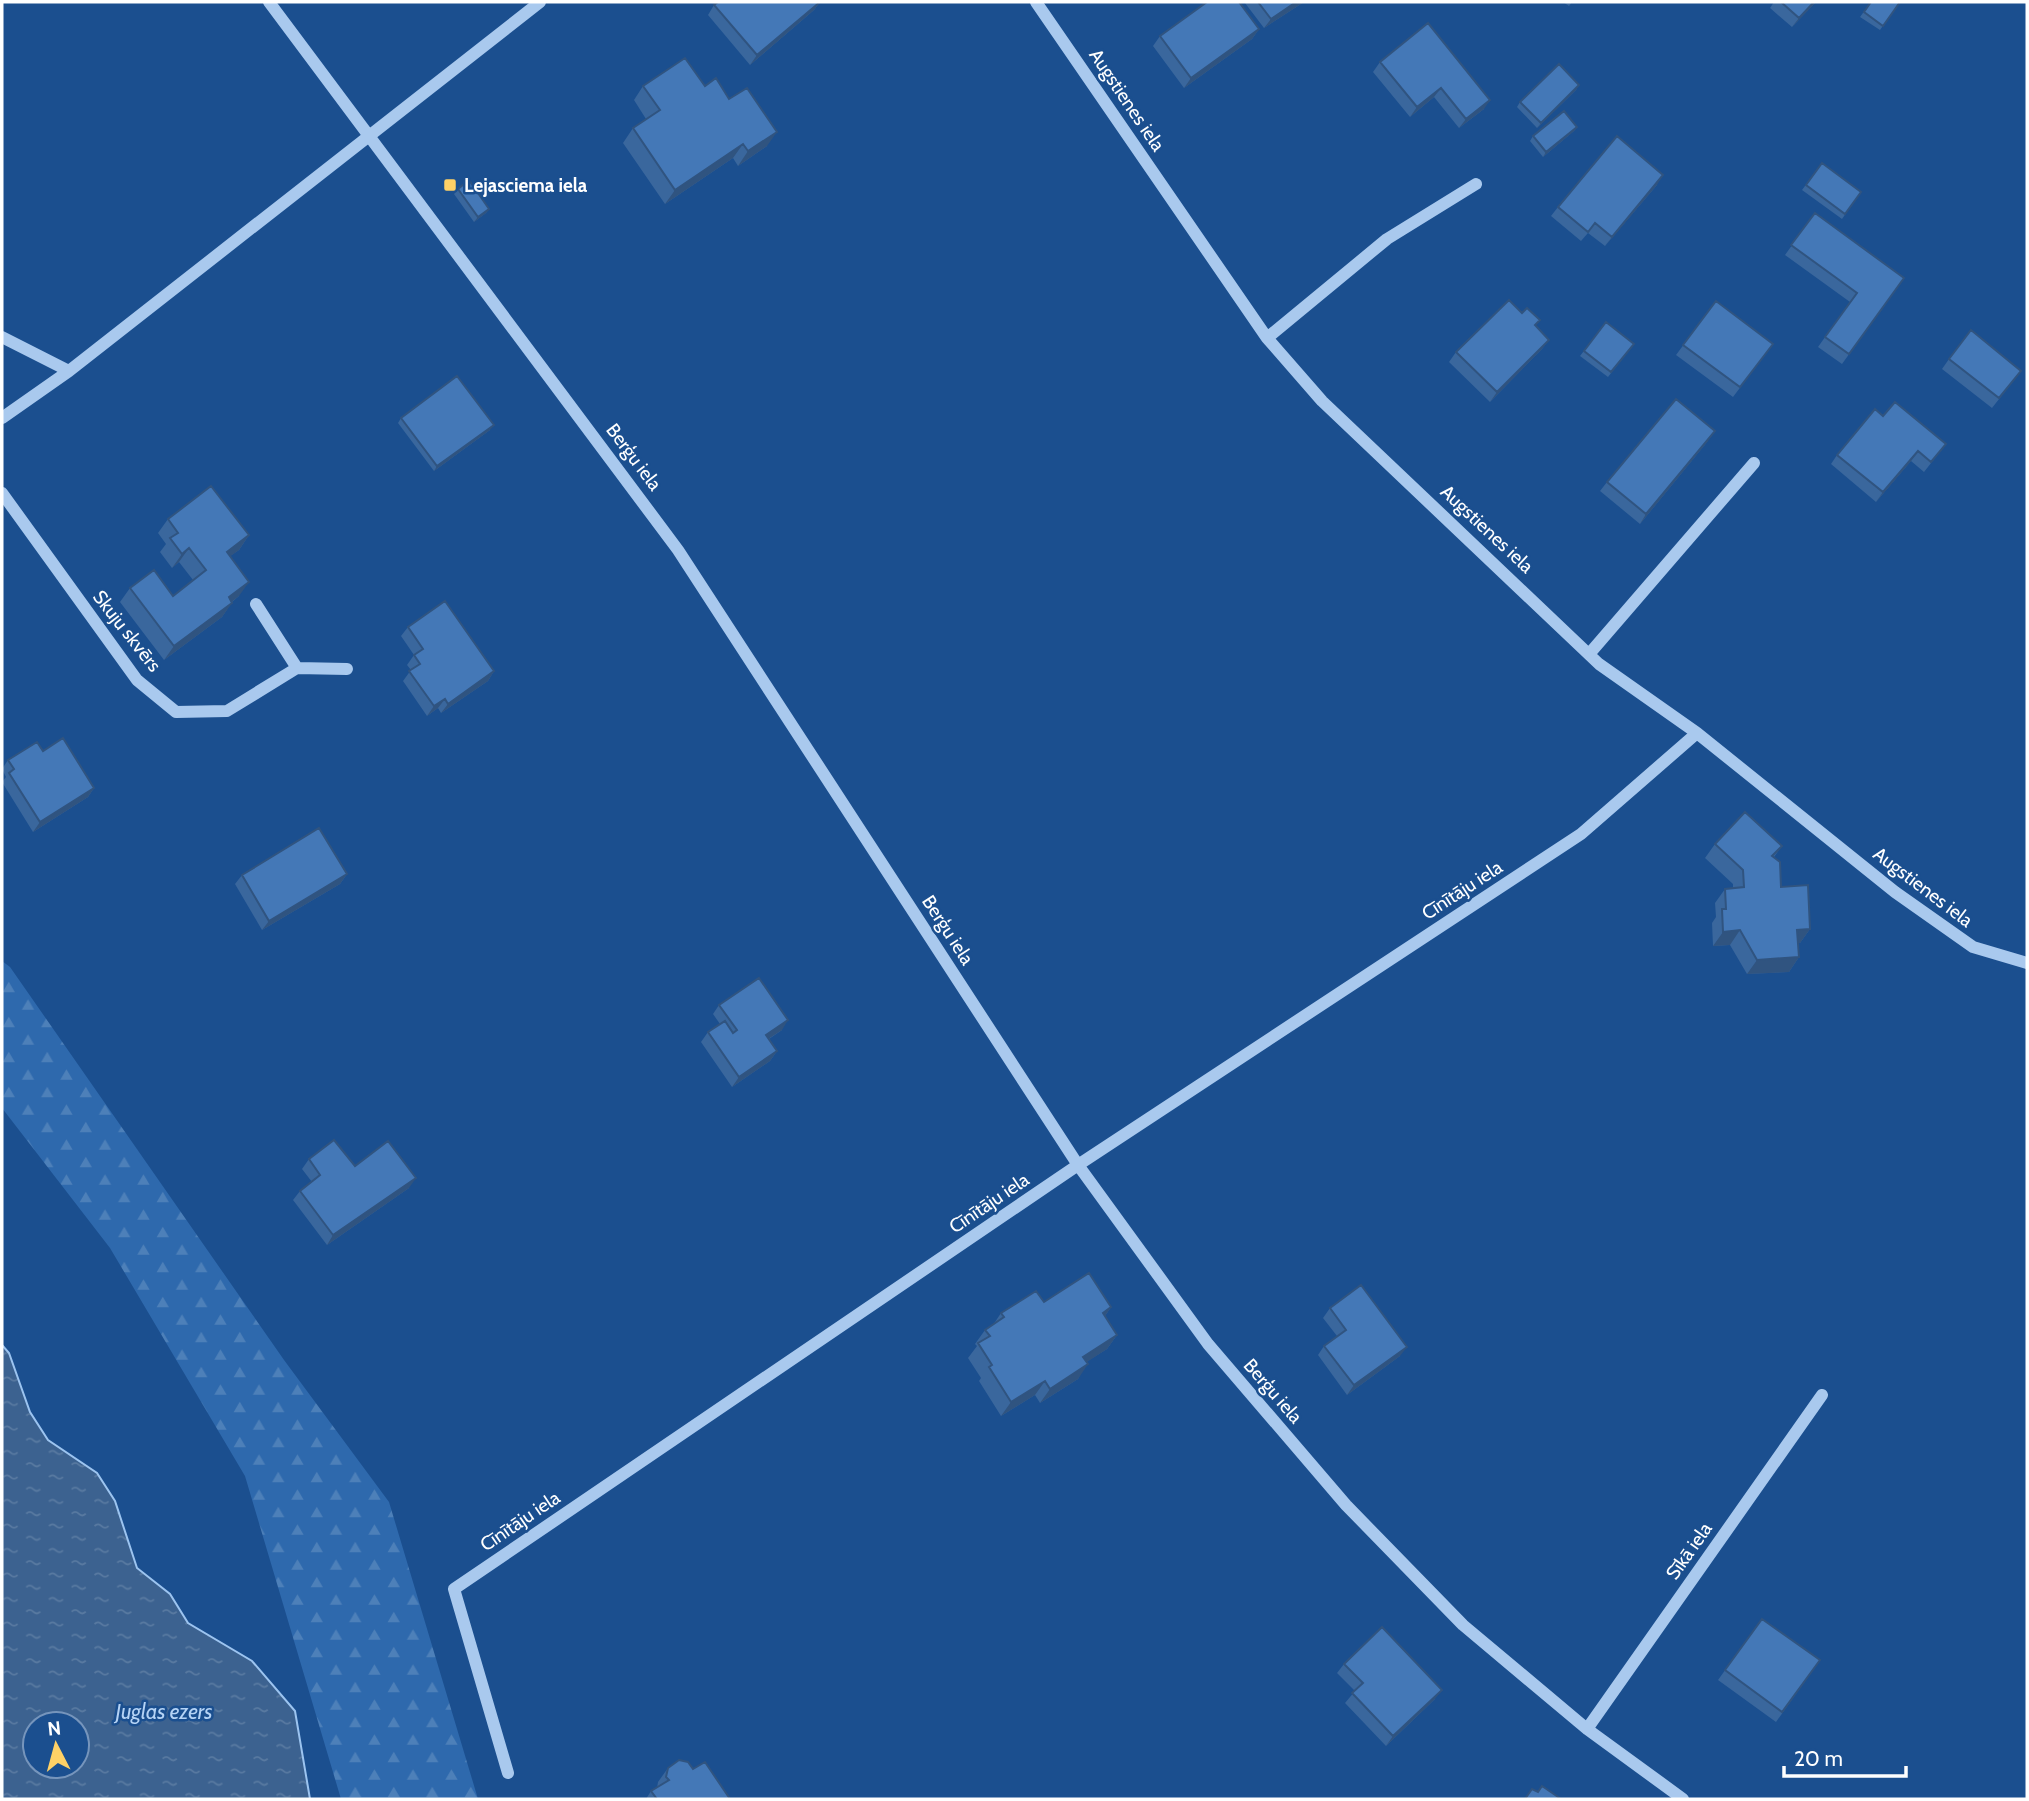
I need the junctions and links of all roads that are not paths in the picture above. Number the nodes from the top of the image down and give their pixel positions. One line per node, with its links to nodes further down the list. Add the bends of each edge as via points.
1 (269, 2): 4 (street, Berģu iela)
2 (540, 2): 4 (street)
3 (1036, 2): 7 (street, Augstienes iela)
4 (371, 135): 8 (street); 18 (street, Berģu iela, via 678,550)
5 (1476, 184): 7 (street, via 1387,239)
6 (2, 337): 8 (street)
7 (1267, 338): 13 (street, Augstienes iela, via 1322,401)
8 (69, 372): 9 (street)
9 (2, 418)
10 (1754, 463): 13 (street)
11 (2, 494): 14 (street, Skuju skvērs, via 137,680 176,712 227,710)
12 (256, 604): 14 (street)
13 (1590, 653): 16 (street, Augstienes iela)
14 (297, 668): 15 (street)
15 (347, 669)
16 (1697, 733): 17 (street, Augstienes iela, via 1895,892 1973,947); 18 (street, Cīnītāju iela, via 1581,834)
17 (2027, 963)
18 (1078, 1165): 20 (street, Berģu iela, via 1208,1344 1346,1505 1464,1625); 21 (street, Cīnītāju iela, via 454,1589)
19 (1822, 1395): 20 (street, Sīkā iela)
20 (1587, 1729): 22 (street, Berģu iela)
21 (508, 1773)
22 (1683, 1799)

